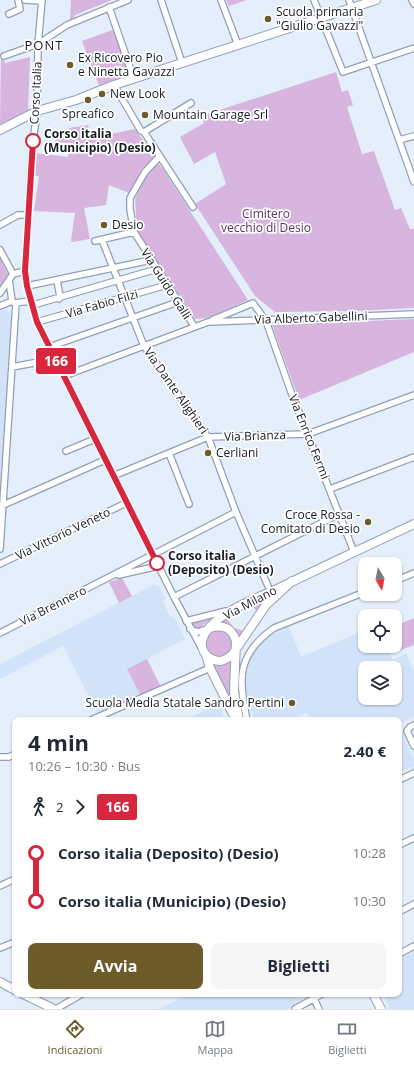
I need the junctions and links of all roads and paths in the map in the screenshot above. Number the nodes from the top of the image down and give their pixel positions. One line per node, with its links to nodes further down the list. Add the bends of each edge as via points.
1 (18, 0): 13 (street, via 20,9)
2 (25, 0): 3 (street)
3 (42, 0): 15 (street, Corso Italia)
4 (128, 0): 12 (street)
5 (161, 0): 20 (street)
6 (221, 0): 16 (street)
7 (314, 0): 14 (street)
8 (376, 0): 10 (main road)
9 (412, 0): 11 (street)
10 (351, 4): 14 (main road); 19 (street)
11 (414, 4)
12 (108, 7): 15 (street, via 67,25); 21 (street)
13 (9, 14)
14 (321, 18): 16 (main road); 19 (street, via 343,72)
15 (38, 44): 18 (street); 24 (street, Corso Italia)
16 (238, 45): 20 (main road)
17 (414, 48): 19 (street)
18 (4, 56)
19 (372, 62): 28 (street)
20 (182, 63): 21 (main road)
21 (134, 79): 22 (main road)
22 (114, 85): 24 (main road, via 76,100); 26 (street)
23 (191, 103): 26 (street)
24 (37, 111): 25 (main road); 32 (street, Corso Italia)
25 (0, 130)
26 (144, 132): 29 (street)
27 (414, 136): 28 (street)
28 (399, 140): 30 (street)
29 (159, 157): 31 (street); 34 (street, Via Guido Galli, via 145,172 130,198)
30 (414, 182)
31 (193, 207)
32 (28, 215): 33 (street, via 18,215); 39 (street, Corso Italia)
33 (0, 226)
34 (134, 232): 36 (street, Via Guido Galli); 37 (street, Via Dante Alighieri, via 98,241)
35 (0, 250): 40 (street)
36 (151, 260): 37 (street); 38 (street, Via Guido Galli)
37 (113, 269): 42 (street); 43 (street, Via Dante Alighieri)
38 (157, 269): 43 (street); 44 (street, Via Guido Galli)
39 (25, 271): 40 (street); 45 (street, Corso Italia)
40 (13, 274): 41 (street)
41 (9, 280): 46 (street); 49 (street)
42 (57, 280): 45 (street); 48 (street)
43 (119, 281): 47 (street, Via Dante Alighieri); 48 (street)
44 (167, 285): 47 (street, Via Fabio Filzi); 50 (street, Via Guido Galli)
45 (27, 286): 51 (street, Corso Italia)
46 (0, 294)
47 (125, 297): 55 (street, Via Dante Alighieri); 57 (street, Via Fabio Filzi)
48 (59, 299): 51 (street)
49 (14, 302): 51 (street); 53 (street); 63 (street)
50 (178, 302): 55 (street); 59 (street, Via Guido Galli)
51 (32, 303): 57 (street, Corso Italia)
52 (254, 303): 56 (street, Via Enrico Fermi); 58 (street, Via Alberto Gabellini)
53 (0, 306)
54 (414, 314): 56 (street, Via Alberto Gabellini)
55 (132, 318): 60 (street, Via Dante Alighieri); 61 (street)
56 (266, 321): 58 (street, Via Alberto Gabellini); 66 (street, Via Enrico Fermi)
57 (37, 322): 61 (street, Corso Italia)
58 (208, 322): 59 (street, Via Alberto Gabellini)
59 (194, 326): 60 (street, Via Alberto Gabellini)
60 (144, 346): 64 (street, Via Alberto Gabellini); 67 (street, Via Dante Alighieri)
61 (49, 347): 62 (street, Corso Italia)
62 (55, 359): 63 (street); 64 (street, Corso Italia)
63 (12, 367): 77 (street)
64 (64, 376): 68 (street, Corso Italia)
65 (414, 395): 66 (street, Via Brianza)
66 (308, 434): 67 (street, Via Brianza); 74 (street, Via Enrico Fermi)
67 (208, 437): 70 (street, Via Brianza); 78 (street, Via Dante Alighieri)
68 (95, 438): 69 (street); 72 (street, Corso Italia)
69 (66, 451)
70 (169, 453): 73 (street, Via Brianza); 76 (street)
71 (414, 457): 74 (street)
72 (105, 460): 73 (street, Corso Italia); 77 (street)
73 (113, 476): 75 (street, Corso Italia)
74 (330, 489): 79 (street, Via Enrico Fermi)
75 (126, 503): 83 (street, Corso Italia); 85 (street, Via Vittorio Veneto)
76 (189, 504)
77 (2, 505): 81 (street)
78 (236, 512): 83 (street, Via Brennero); 84 (street, Via Dante Alighieri)
79 (339, 514): 82 (street, Via Enrico Fermi); 84 (street)
80 (414, 524): 82 (main road, Via Milano)
81 (0, 549)
82 (354, 552): 90 (main road, Via Milano)
83 (153, 556): 86 (street, Corso Italia); 89 (street, Via Brennero)
84 (255, 557): 91 (street, Via Dante Alighieri); 93 (street)
85 (0, 564)
86 (158, 566): 89 (street, Via Brennero); 93 (street, Corso Italia)
87 (414, 573): 88 (street)
88 (402, 578)
89 (105, 579): 98 (street, Via Brennero)
90 (292, 581): 94 (main road, Via Milano); 99 (main road, Via Milano, via 266,605)
91 (268, 586)
92 (358, 595): 105 (street, via 274,628 256,643 245,659 242,678)
93 (174, 597): 95 (street, Corso Italia)
94 (234, 610): 95 (street); 96 (main road, Via Milano)
95 (186, 621): 97 (street, Corso Italia)
96 (210, 628): 97 (street, via 198,632); 99 (main road, via 222,626 229,629 234,634); 100 (main road, via 203,635 201,642)
97 (190, 629): 100 (street, Corso Italia)
98 (0, 633)
99 (236, 649): 100 (main road, via 226,659 219,661 212,660); 104 (main road, via 234,692)
100 (204, 652): 101 (main road)
101 (210, 668): 102 (street); 103 (main road)
102 (98, 717)
103 (235, 717)
104 (237, 717)
105 (247, 717)
106 (414, 725): 107 (street, via 407,731)
107 (414, 746)
108 (12, 756): 109 (street)
109 (0, 757)
110 (414, 773): 111 (street)
111 (402, 779)
112 (414, 838): 113 (street)
113 (402, 844)
114 (12, 880): 115 (street)
115 (0, 886)
116 (414, 904): 117 (street)
117 (402, 910)
118 (12, 943): 120 (street)
119 (414, 946): 121 (street)
120 (0, 948)
121 (402, 952)
122 (2, 984): 123 (main road)
123 (12, 989)
124 (30, 997): 129 (main road)
125 (76, 997): 129 (street)
126 (317, 997): 128 (street)
127 (375, 997): 132 (main road)
128 (314, 999): 130 (street); 131 (street)
129 (55, 1009)
130 (295, 1009)
131 (319, 1009)
132 (381, 1009)

